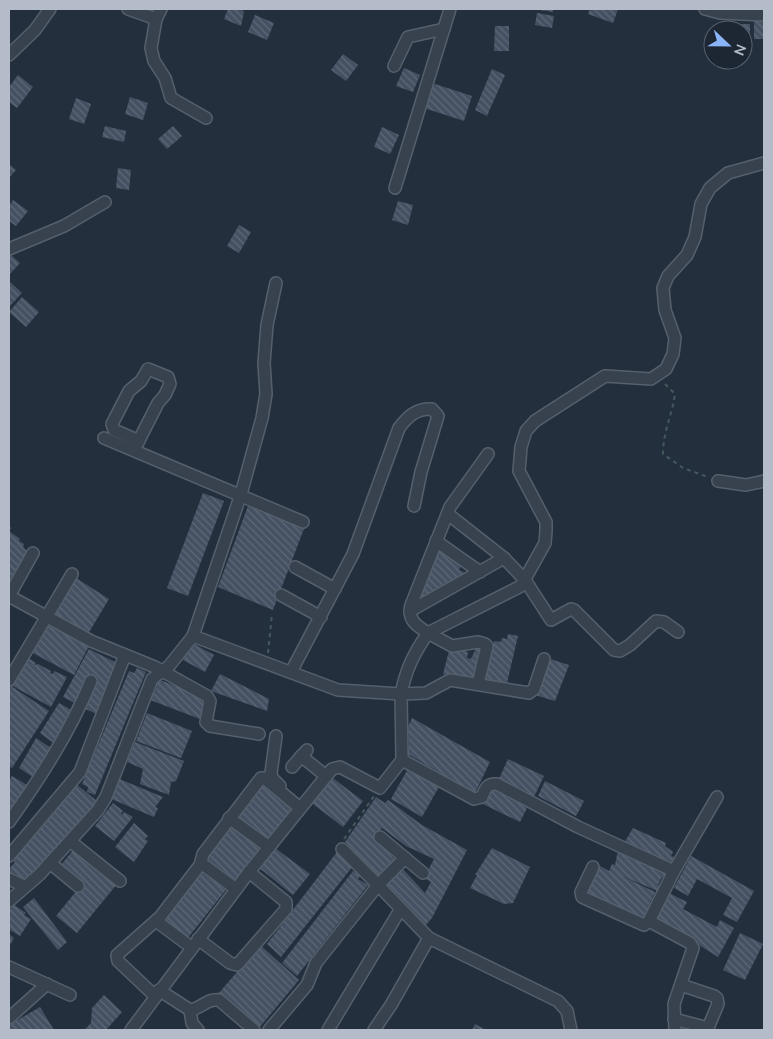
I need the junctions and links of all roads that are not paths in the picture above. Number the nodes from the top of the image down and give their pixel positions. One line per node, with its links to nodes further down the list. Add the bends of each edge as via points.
1 (50, 9): 8 (street, via 35,30)
2 (128, 9): 5 (street)
3 (450, 9): 7 (street)
4 (705, 9): 6 (street)
5 (158, 14): 10 (street, via 151,48 154,61 165,78 167,92 171,98)
6 (764, 15)
7 (444, 30): 9 (street, via 408,36); 12 (street)
8 (9, 55)
9 (394, 66)
10 (206, 118)
11 (764, 163): 31 (street, via 728,174 710,188 701,204 695,237 687,255 668,276 663,288 665,310 675,338 673,354 666,369 652,379 605,376 526,431 519,471 546,522 546,531 545,543)
12 (395, 188)
13 (105, 202): 14 (street, via 64,226)
14 (9, 248)
15 (276, 283): 21 (street, via 267,325 266,394)
16 (104, 438): 17 (street)
17 (137, 446): 17 (street, via 170,384 168,377 148,369 141,381 129,391 112,424 114,430); 21 (street)
18 (488, 454): 23 (street, via 466,482)
19 (718, 481): 20 (street, via 746,485)
20 (764, 481)
21 (241, 494): 24 (street); 40 (street)
22 (414, 506): 32 (street, via 438,416 432,409 408,416 400,428 352,554)
23 (448, 514): 25 (street); 27 (street)
24 (303, 522)
25 (436, 541): 29 (street); 35 (street)
26 (33, 553): 34 (street)
27 (504, 558): 29 (street); 31 (street)
28 (295, 567): 32 (street)
29 (480, 572): 35 (street)
30 (72, 574): 36 (street)
31 (525, 580): 38 (street, via 548,617 555,620 574,610 614,650 625,650 656,621 664,622); 39 (street, via 514,590)
32 (335, 589): 37 (street)
33 (281, 595): 37 (street)
34 (9, 596): 36 (street)
35 (410, 610): 39 (street, via 414,623)
36 (47, 617): 41 (street, via 91,641); 45 (street)
37 (321, 617): 44 (street)
38 (678, 632)
39 (428, 633): 47 (street, via 452,646 478,642 487,646); 48 (street, via 412,656)
40 (193, 636): 43 (street); 44 (street)
41 (124, 654): 43 (street); 62 (street, via 80,772)
42 (544, 658): 47 (street, via 534,689 529,693)
43 (162, 672): 49 (street, via 210,698 206,722 210,726); 59 (street, via 152,679 106,797)
44 (291, 672): 48 (street, via 338,690)
45 (9, 680)
46 (91, 681): 57 (street, via 66,736)
47 (478, 684): 48 (street, via 450,680 426,692)
48 (401, 694): 51 (street)
49 (259, 734)
50 (276, 736): 55 (street, via 272,778)
51 (402, 760): 53 (street, via 380,788 340,767 332,768); 67 (street, via 474,799 482,797 486,787 496,784 578,827)
52 (292, 767): 53 (street, via 304,753)
53 (326, 776): 55 (street)
54 (717, 798): 67 (street)
55 (302, 806): 56 (street, via 262,777); 60 (street)
56 (229, 818): 60 (street); 65 (street, via 203,854)
57 (9, 822)
58 (380, 837): 63 (street)
59 (70, 841): 64 (street); 71 (street)
60 (269, 847): 68 (street)
61 (342, 849): 72 (street)
62 (9, 856)
63 (405, 858): 69 (street); 72 (street)
64 (50, 863): 73 (street); 74 (street)
65 (201, 863): 75 (street); 78 (street)
66 (593, 867): 79 (street, via 581,892 582,897 641,924)
67 (674, 871): 79 (street)
68 (249, 872): 75 (street); 81 (street, via 286,902 286,909 236,965)
69 (423, 872)
70 (9, 879): 73 (street)
71 (120, 881)
72 (378, 885): 77 (street); 93 (street, via 316,963 307,985)
73 (24, 886): 76 (street)
74 (78, 886)
75 (236, 889): 81 (street)
76 (9, 901)
77 (400, 910): 80 (street); 94 (street)
78 (156, 921): 81 (street); 85 (street, via 116,957)
79 (649, 921): 84 (street, via 692,945)
80 (429, 938): 95 (street); 96 (street, via 558,1001 567,1010)
81 (195, 943): 85 (street)
82 (9, 967): 83 (street)
83 (47, 984): 86 (street); 88 (street)
84 (681, 984): 89 (street, via 674,1004); 89 (street, via 714,996 718,1004 708,1028)
85 (157, 993): 87 (street); 90 (street)
86 (70, 995)
87 (190, 1010): 91 (street, via 192,1023); 92 (street, via 210,1000 219,1000)
88 (9, 1018)
89 (674, 1025)
90 (130, 1030)
91 (198, 1030)
92 (254, 1030)
93 (269, 1030)
94 (328, 1030)
95 (374, 1030)
96 (571, 1030)

